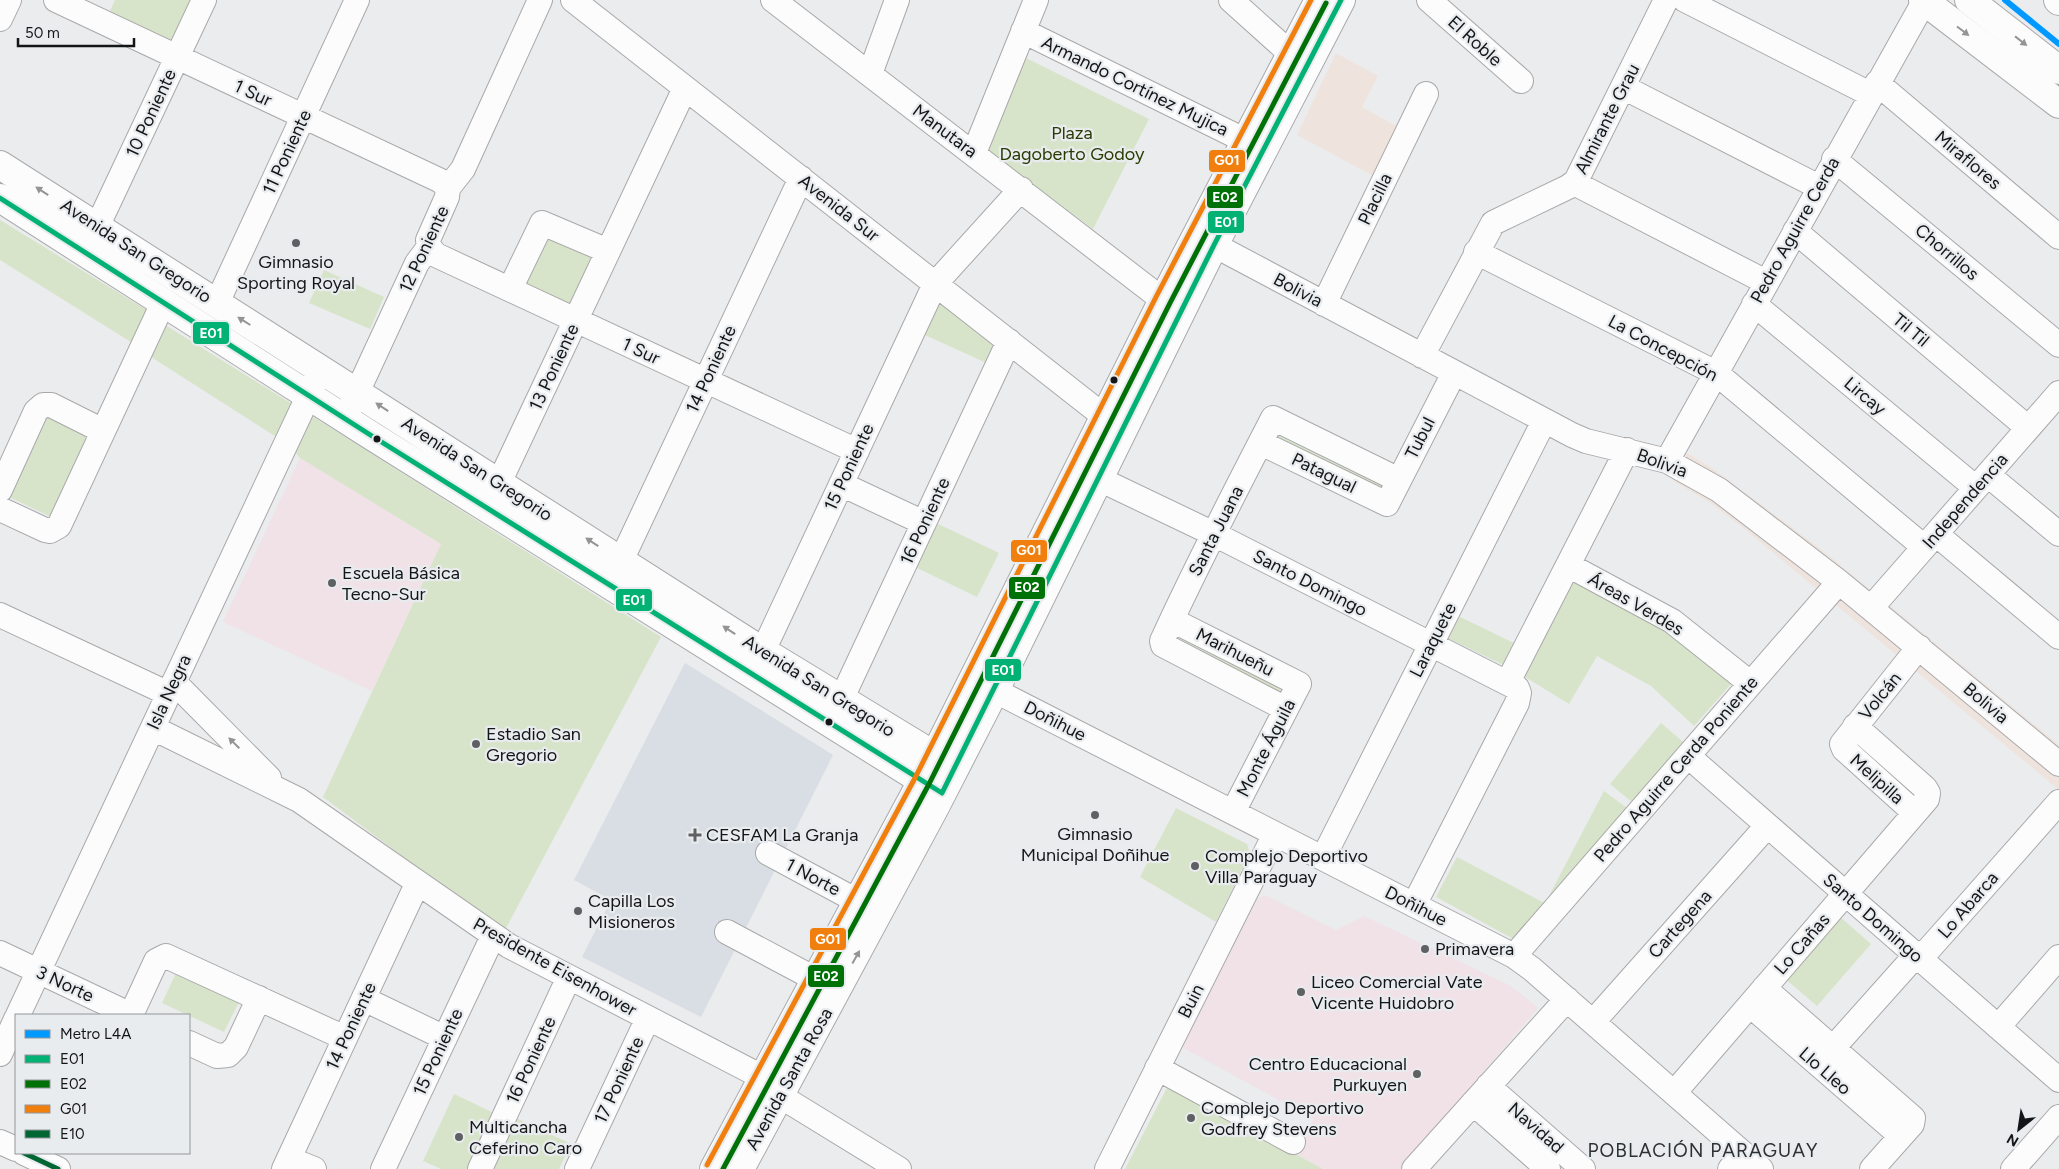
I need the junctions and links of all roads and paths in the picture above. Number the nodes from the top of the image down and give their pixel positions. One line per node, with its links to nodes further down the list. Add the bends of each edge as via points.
1 (9, 0): 18 (street)
2 (56, 0): 21 (street, 1 Sur)
3 (204, 0): 21 (street, 10 Poniente)
4 (357, 0): 30 (street, 11 Poniente)
5 (540, 0): 38 (street, 12 Poniente, via 463,169)
6 (573, 0): 26 (street, Avenida Sur)
7 (774, 0): 23 (street, Manutara)
8 (897, 0): 23 (street)
9 (1036, 0): 19 (street)
10 (1231, 0): 20 (street)
11 (1319, 0): 20 (main road, Avenida Santa Rosa)
12 (1341, 0): 44 (main road, Avenida Santa Rosa)
13 (1429, 0): 24 (street, El Roble)
14 (1666, 0): 25 (street, Almirante Grau)
15 (1685, 0): 27 (street, Miraflores)
16 (1924, 0): 27 (street, Pedro Aguirre Cerda); 29 (main road, one-way to 29)
17 (1969, 0): 22 (main road, one-way to 22)
18 (0, 19)
19 (1023, 31): 31 (street, Armando Cortínez Mujica); 32 (street)
20 (1291, 54): 31 (main road, Avenida Santa Rosa)
21 (177, 57): 30 (street, 1 Sur); 41 (street, 10 Poniente)
22 (2059, 70)
23 (870, 74): 32 (street, Manutara)
24 (1521, 81)
25 (1623, 87): 36 (street, Almirante Grau); 37 (street)
26 (685, 88): 35 (street, Avenida Sur); 46 (street, 13 Poniente)
27 (1873, 89): 33 (street, Pedro Aguirre Cerda); 43 (street, Miraflores)
28 (1426, 94): 54 (street, Placilla)
29 (2059, 104)
30 (304, 116): 38 (street, 1 Sur, via 441,181); 53 (street, 11 Poniente)
31 (1246, 141): 51 (main road, Avenida Santa Rosa)
32 (974, 153): 39 (street, Manutara)
33 (1834, 159): 37 (street, Pedro Aguirre Cerda); 58 (street, Chorrillos)
34 (0, 165): 41 (main road, Avenida San Gregorio, one-way to 34)
35 (800, 178): 49 (street, Avenida Sur); 63 (street, 14 Poniente)
36 (1574, 184): 47 (street, Almirante Grau, via 1496,220); 48 (street)
37 (1819, 187): 42 (street, Pedro Aguirre Cerda)
38 (448, 188): 45 (street, 12 Poniente, via 428,240)
39 (1021, 189): 49 (street, 15 Poniente); 51 (street, Manutara)
40 (0, 198): 52 (main road, Avenida San Gregorio)
41 (97, 227): 53 (main road, Avenida San Gregorio)
42 (1794, 231): 48 (street, Pedro Aguirre Cerda); 71 (street, Til Til)
43 (2059, 237)
44 (1214, 245): 54 (street, Bolivia); 77 (main road, Avenida Santa Rosa)
45 (429, 247): 50 (street, 1 Sur, via 436,255); 64 (street, 12 Poniente, via 418,263)
46 (608, 251): 50 (street, via 542,223); 56 (street, 13 Poniente)
47 (1476, 252): 59 (street, Almirante Grau); 62 (street, La Concepción)
48 (1766, 282): 55 (street, Pedro Aguirre Cerda)
49 (935, 284): 57 (street, Avenida Sur); 75 (street, 15 Poniente)
50 (510, 289): 56 (street, 1 Sur)
51 (1163, 300): 67 (main road, Avenida Santa Rosa)
52 (163, 303): 65 (main road, Avenida San Gregorio); 72 (street)
53 (217, 304): 60 (main road, Avenida San Gregorio, one-way to 53)
54 (1324, 304): 59 (street, Bolivia)
55 (1754, 304): 62 (street, Pedro Aguirre Cerda); 79 (street, Lircay)
56 (576, 320): 63 (street, 1 Sur); 80 (street, 13 Poniente)
57 (1009, 341): 67 (street, Avenida Sur); 85 (street, 16 Poniente)
58 (2059, 345)
59 (1422, 356): 61 (street, Bolivia)
60 (321, 369): 64 (main road, Avenida San Gregorio); 65 (street, Isla Negra)
61 (1454, 373): 70 (street, Bolivia); 78 (street, Tubul)
62 (1716, 373): 76 (street, Pedro Aguirre Cerda); 88 (street, La Concepción)
63 (705, 380): 75 (street, 1 Sur); 89 (street, 14 Poniente)
64 (357, 392): 69 (street, 12 Poniente); 80 (main road, Avenida San Gregorio, one-way to 64)
65 (309, 395): 69 (main road, Avenida San Gregorio); 103 (street, Isla Negra)
66 (2054, 408): 71 (street, Independencia)
67 (1105, 416): 102 (main road, Avenida Santa Rosa)
68 (1274, 418): 73 (street, Santa Juana); 78 (street, Patagual)
69 (345, 419): 111 (main road, Avenida San Gregorio)
70 (1544, 421): 74 (street, Bolivia, via 1586,441); 96 (street, Laraquete)
71 (2028, 428): 79 (street, Independencia)
72 (103, 432): 82 (street, via 51,405 43,405 36,411); 84 (street, via 59,526 45,530)
73 (1261, 443): 83 (street, Patagual); 86 (street, Santa Juana)
74 (1627, 450): 76 (street, Bolivia); 90 (street)
75 (857, 451): 81 (street, 15 Poniente)
76 (1667, 461): 91 (street, Bolivia, via 1719,490)
77 (1097, 478): 86 (street, Santo Domingo); 102 (main road, Avenida Santa Rosa)
78 (1399, 480): 83 (street, Tubul)
79 (1982, 482): 87 (street, Lircay); 88 (street, Independencia)
80 (499, 483): 89 (main road, Avenida San Gregorio, one-way to 80)
81 (841, 484): 85 (street); 99 (street, 15 Poniente)
82 (0, 490)
83 (1387, 504)
84 (0, 509)
85 (924, 523): 105 (street, 16 Poniente)
86 (1214, 534): 94 (street, Santa Juana); 96 (street, Santo Domingo)
87 (2059, 534)
88 (1930, 541): 92 (street, Independencia); 95 (street, La Concepción)
89 (621, 561): 99 (main road, Avenida San Gregorio, one-way to 89)
90 (1568, 565): 100 (street, Áreas Verdes, via 1672,621); 104 (street)
91 (1839, 582): 92 (street, Bolivia); 100 (street, Pedro Aguirre Cerda Poniente)
92 (1871, 608): 98 (street, Bolivia)
93 (0, 615): 103 (street, Presidente Eisenhower)
94 (1172, 620): 97 (street, Santa Juana); 101 (street, Marihueñu)
95 (2059, 637)
96 (1431, 644): 104 (street, Santo Domingo); 120 (street, Laraquete)
97 (1163, 645): 106 (street, Marihueñu)
98 (1919, 648): 108 (street, Volcán); 110 (street, Bolivia)
99 (763, 651): 105 (main road, Avenida San Gregorio)
100 (1750, 683): 109 (street, Pedro Aguirre Cerda Poniente)
101 (1299, 684): 106 (street, Monte Águila)
102 (984, 685): 111 (main road, Avenida Santa Rosa); 115 (street, Doñihue)
103 (171, 688): 107 (street, Isla Negra); 112 (street, Presidente Eisenhower, one-way to 103)
104 (1514, 688): 124 (street, via 1517,703)
105 (841, 700): 111 (main road, Avenida San Gregorio)
106 (1286, 709): 115 (street, Monte Águila)
107 (153, 728): 112 (street, Presidente Eisenhower); 131 (street, Isla Negra)
108 (1848, 736): 113 (street, Melipilla); 116 (street, Melipilla, via 1844,749)
109 (1688, 756): 117 (street, Santo Domingo); 128 (street, Pedro Aguirre Cerda Poniente)
110 (2059, 764)
111 (937, 777): 123 (main road, Avenida Santa Rosa); 152 (main road, Avenida Santa Rosa, one-way to 111)
112 (281, 790): 121 (street, Presidente Eisenhower, via 325,817)
113 (1928, 793): 116 (street, Lo Cañas)
114 (2059, 802): 129 (street, Lo Abarca, via 1929,949)
115 (1233, 812): 118 (street, Doñihue)
116 (1915, 813): 122 (street, Lo Cañas)
117 (1768, 826): 122 (street, Santo Domingo); 143 (street, Cartegena)
118 (1275, 834): 120 (street, Doñihue); 150 (street, Buin)
119 (768, 853): 123 (street, 1 Norte)
120 (1323, 858): 124 (street, Doñihue)
121 (417, 884): 126 (street, Presidente Eisenhower); 136 (street, 14 Poniente)
122 (1845, 894): 129 (street, Santo Domingo); 134 (street, Lo Cañas)
123 (859, 902): 133 (main road, Avenida Santa Rosa)
124 (1414, 905): 128 (street, Doñihue)
125 (727, 932): 133 (street)
126 (493, 936): 132 (street, Presidente Eisenhower); 146 (street, 15 Poniente)
127 (0, 953): 131 (street, 3 Norte)
128 (1514, 956): 137 (street, Doñihue)
129 (1918, 957): 144 (street, Santo Domingo); 148 (street, Lo Abarca, via 1908,964)
130 (2059, 957): 144 (street)
131 (38, 972): 138 (street, Isla Negra); 139 (street, 3 Norte)
132 (569, 977): 141 (street, Presidente Eisenhower); 166 (street, 16 Poniente)
133 (817, 980): 152 (main road, Avenida Santa Rosa)
134 (1757, 996): 148 (street, Llo Lleo); 153 (street, Lo Cañas); 156 (street, Llo Lleo)
135 (259, 998): 140 (street, via 166,956 156,961); 145 (street); 147 (street, via 236,1048 228,1055 217,1056)
136 (364, 999): 145 (street, 14 Poniente); 146 (street)
137 (1566, 999): 143 (street, Doñihue); 154 (street)
138 (18, 1014)
139 (129, 1014)
140 (131, 1014)
141 (648, 1018): 152 (street, Presidente Eisenhower); 167 (street, 17 Poniente)
142 (15, 1021): 149 (street)
143 (1593, 1022): 153 (street, Doñihue)
144 (1998, 1027): 151 (street, Santo Domingo)
145 (346, 1038): 162 (street, 14 Poniente)
146 (445, 1038): 165 (street, 15 Poniente)
147 (190, 1043)
148 (1833, 1048): 156 (street, Llo Lleo)
149 (0, 1054)
150 (1157, 1068): 158 (street); 171 (street, Buin)
151 (2059, 1080)
152 (772, 1087): 168 (main road, Avenida Santa Rosa); 169 (main road, Avenida Santa Rosa); 170 (street, Presidente Eisenhower)
153 (1674, 1093): 161 (street, Doñihue)
154 (1481, 1095): 172 (street); 173 (street, Navidad); 174 (street, Navidad)
155 (2059, 1117): 177 (street)
156 (1907, 1128): 176 (street)
157 (0, 1142): 159 (street)
158 (1293, 1142)
159 (15, 1149)
160 (26, 1154): 163 (street)
161 (1736, 1161): 175 (street, Doñihue)
162 (287, 1164): 164 (street)
163 (50, 1167)
164 (314, 1169)
165 (383, 1169)
166 (480, 1169)
167 (577, 1169)
168 (714, 1169)
169 (740, 1169)
170 (900, 1169)
171 (1107, 1169)
172 (1414, 1169)
173 (1548, 1169)
174 (1583, 1169)
175 (1761, 1169)
176 (1872, 1169)
177 (2013, 1169)

